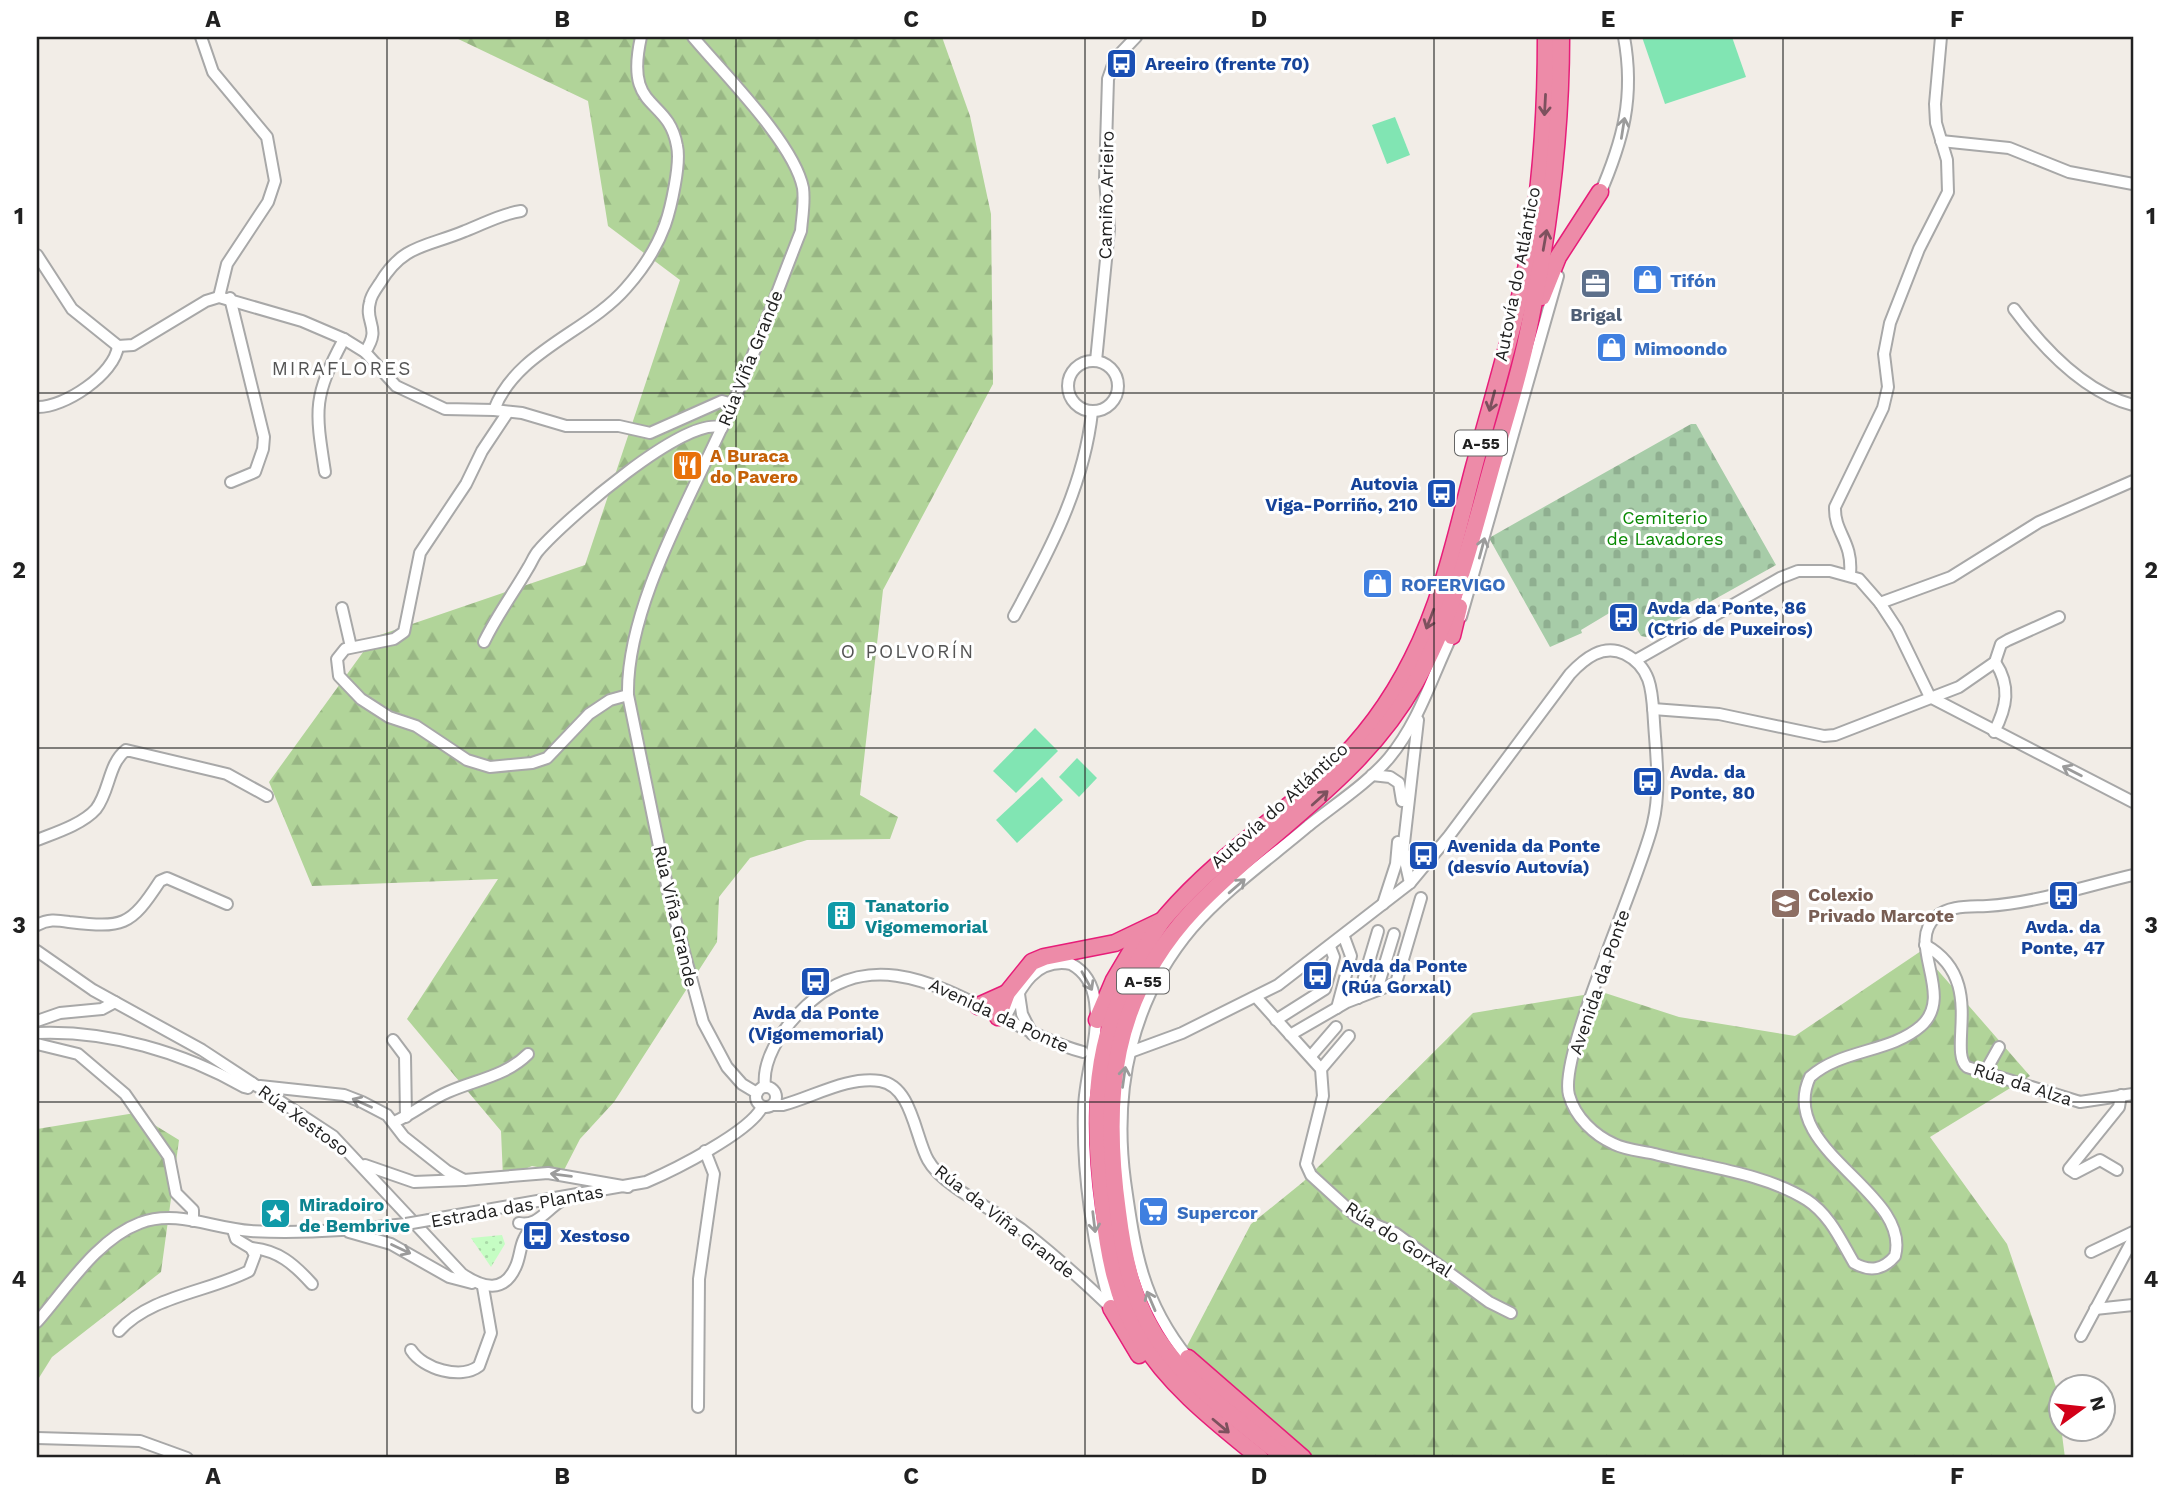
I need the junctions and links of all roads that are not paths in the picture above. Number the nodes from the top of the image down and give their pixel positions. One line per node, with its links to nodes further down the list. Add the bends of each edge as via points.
1 (201, 37): 13 (street, via 213,72 267,137 275,181 268,202 228,264)
2 (641, 37): 23 (street, via 636,79 678,147 666,221 657,244 625,289 520,371)
3 (693, 37): 20 (street, Rúa Viña Grande, via 783,145 797,171 804,201 801,231)
4 (1550, 37): 15 (highway, Autovía do Atlántico / A-55, one-way to 4, via 1554,185 1561,106); 60 (highway, Autovía do Atlántico / A-55, one-way to 60, via 1539,184 1524,276 1451,553 1425,631 1395,689 1362,735 1311,788 1206,874)
5 (1624, 37): 10 (street, one-way to 5, via 1621,143 1627,105)
6 (1941, 37): 8 (street, via 1935,104)
7 (1127, 39): 19 (street, Camiño Arieiro, via 1108,79 1105,179 1109,229)
8 (1941, 141): 9 (street, via 2009,148 2069,172); 31 (street, via 1948,192 1890,323 1883,408 1835,507 1851,556)
9 (2133, 184)
10 (1600, 192): 15 (highway, via 1558,257); 36 (street, one-way to 10, via 1466,608 1557,279)
11 (520, 211): 18 (street, via 402,255 370,299 374,339)
12 (37, 255): 17 (street, via 72,309)
13 (225, 298): 16 (street); 17 (street, via 206,301 133,345); 29 (street, via 264,437 255,472)
14 (2014, 309): 21 (street, via 2049,352 2103,395)
15 (1528, 331): 30 (highway, Autovía do Atlántico / A-55)
16 (344, 339): 18 (street); 27 (street, via 318,396 316,416)
17 (118, 346): 22 (street, via 112,362 72,397)
18 (365, 352): 23 (street, via 396,386 416,398 445,409)
19 (1096, 361): 25 (street, via 1111,369 1118,384 1108,407); 25 (street, via 1074,369 1068,384 1077,406)
20 (733, 404): 24 (street, via 722,401 650,433 619,426 566,426); 26 (street, Rúa Viña Grande)
21 (2133, 405)
22 (37, 407)
23 (494, 410): 24 (street)
24 (508, 412): 38 (street, via 420,553 404,632 394,639)
25 (1092, 412): 34 (street, via 1088,444 1055,540)
26 (722, 428): 37 (street, via 703,426 676,439 570,517 536,554); 41 (street, Rúa Viña Grande, via 645,603 629,662)
27 (325, 472)
28 (2133, 481): 32 (street, via 2039,522 1951,577)
29 (231, 482)
30 (1468, 554): 36 (highway); 139 (highway, Autovía do Atlántico / A-55, one-way to 30, via 1184,1371 1140,1307 1126,1262 1113,1180 1110,1106 1117,1050 1137,993 1175,930 1222,882 1345,775 1401,708 1443,625)
31 (1850, 574): 32 (street); 39 (street, via 1798,571 1780,578)
32 (1880, 603): 42 (street)
33 (342, 608): 38 (street)
34 (1014, 616)
35 (2059, 617): 40 (street, via 2001,644)
36 (1452, 635): 44 (street)
37 (484, 642)
38 (351, 647): 41 (street, via 337,659 336,669 361,699 389,717 429,733 467,760 490,767 547,758 589,714)
39 (1636, 660): 43 (street, Avenida da Ponte, via 1652,688); 53 (street, via 1604,650 1587,657)
40 (1995, 662): 42 (street, via 1959,687); 45 (street, via 2006,692)
41 (628, 695): 95 (street, Rúa Viña Grande, via 670,900 699,1010 727,1067 742,1084)
42 (1930, 697): 43 (street, via 1824,736 1719,714); 45 (street)
43 (1653, 709): 66 (street, Avenida da Ponte, via 1654,820 1568,1076 1568,1093 1586,1125 1615,1144 1772,1183 1806,1199 1828,1219 1854,1263 1863,1268 1883,1267 1895,1256 1897,1236 1877,1204 1815,1133 1806,1110 1805,1087 1819,1069 1905,1037 1932,1013 1934,985)
44 (1419, 714): 46 (street); 47 (street)
45 (1994, 732): 50 (street, one-way to 45)
46 (1410, 773): 48 (street); 52 (street)
47 (1371, 775): 48 (street); 133 (street, one-way to 47, via 1159,1319 1135,1250 1121,1124 1131,1041 1159,975 1194,927)
48 (1390, 777): 54 (street, via 1399,783 1402,794)
49 (267, 796): 51 (street, via 227,774 127,750 115,764 95,809)
50 (2133, 802)
51 (37, 840)
52 (1404, 852): 53 (street, via 1414,863); 56 (street)
53 (1428, 863): 56 (street)
54 (1396, 864): 56 (street); 59 (street)
55 (2133, 875): 66 (street, via 2008,903 1946,911 1931,921)
56 (1410, 883): 59 (street)
57 (1421, 898): 69 (street, via 1396,983)
58 (227, 904): 61 (street, via 167,878 131,919 114,925 50,920)
59 (1382, 906): 65 (street)
60 (1163, 919): 62 (highway); 134 (highway, Autovía do Atlántico / A-55, via 1118,1000 1104,1041 1096,1134 1105,1228 1119,1291 1150,1353)
61 (37, 925)
62 (1143, 931): 70 (highway, via 1099,948 1032,962); 77 (highway, via 1114,979)
63 (1378, 931): 72 (street)
64 (1394, 934): 69 (street)
65 (1344, 937): 67 (street); 75 (street, via 1351,956)
66 (1925, 945): 93 (street, Rúa da Alza, via 1950,967 1959,984 1962,1062)
67 (1330, 947): 71 (street); 78 (street, via 1334,957 1325,989)
68 (37, 951): 73 (street, Rúa Xestoso)
69 (1377, 990): 72 (street)
70 (1013, 993): 74 (highway); 76 (highway); 77 (street, one-way to 77, via 1036,970 1054,963 1071,964 1091,985); 82 (street)
71 (1256, 997): 78 (street); 88 (street)
72 (1358, 998): 75 (street)
73 (115, 1002): 79 (street, via 102,1009 60,1013); 94 (street, Rúa Xestoso)
74 (978, 1006): 76 (street, Avenida da Ponte); 95 (street, Avenida da Ponte, via 916,977 888,974 848,982 821,994 790,1022 771,1055)
75 (1337, 1008): 83 (street)
76 (1001, 1018): 82 (street, Avenida da Ponte)
77 (1097, 1020): 122 (street, one-way to 122, via 1084,1108 1088,1179)
78 (1276, 1020): 83 (street)
79 (37, 1021)
80 (1336, 1027): 91 (street)
81 (37, 1032): 94 (street, via 79,1032 117,1039 244,1087)
82 (1032, 1034): 89 (street, Avenida da Ponte)
83 (1290, 1034): 91 (street)
84 (1349, 1035): 92 (street)
85 (393, 1040): 101 (street, via 405,1056)
86 (37, 1044): 112 (street, via 78,1054 125,1094 169,1157 176,1193 193,1210)
87 (1999, 1047): 93 (street)
88 (1133, 1051)
89 (1083, 1052)
90 (528, 1054): 101 (street, via 512,1068 445,1093)
91 (1311, 1056): 92 (street)
92 (1321, 1069): 128 (street, Rúa do Gorxal, via 1323,1096 1306,1164 1311,1175 1357,1217 1395,1233)
93 (1985, 1072): 98 (street, Rúa da Alza, via 2080,1102)
94 (255, 1085): 102 (street, one-way to 94, via 344,1095); 104 (street, Rúa Xestoso, via 333,1136)
95 (761, 1090): 96 (street, Rúa Viña Grande); 100 (street, via 757,1101)
96 (776, 1093): 99 (street, Rúa Viña Grande); 100 (street)
97 (2133, 1094): 98 (street, Rúa da Alza)
98 (2121, 1095): 105 (street, via 2119,1107 2069,1169 2075,1173 2100,1160)
99 (799, 1100): 100 (street); 124 (street, Rúa da Viña Grande, via 869,1081 891,1085 903,1098 932,1166 1021,1229)
100 (768, 1106): 103 (street, Estrada das Plantas, via 756,1119)
101 (406, 1117): 102 (street)
102 (394, 1122): 106 (street, via 404,1137)
103 (705, 1151): 107 (street, Estrada das Plantas, via 669,1172); 135 (street, via 714,1174 699,1279)
104 (363, 1165): 106 (street, via 414,1182); 123 (street, Rúa Xestoso, via 462,1274)
105 (2116, 1170)
106 (464, 1180): 107 (street, one-way to 106, via 548,1173)
107 (628, 1187): 108 (street, Estrada das Plantas)
108 (566, 1198): 109 (street, Estrada das Plantas); 111 (street)
109 (540, 1202): 110 (street, Estrada das Plantas); 111 (street)
110 (512, 1206): 113 (street); 115 (street, Estrada das Plantas, bridge)
111 (540, 1218): 113 (street, via 528,1226); 117 (street)
112 (193, 1221): 114 (street, Estrada das Plantas); 129 (street, Estrada das Plantas, via 160,1218 124,1232 106,1244)
113 (519, 1223): 117 (street)
114 (233, 1230): 115 (street, Estrada das Plantas); 119 (street, via 236,1239)
115 (343, 1230): 123 (street, one-way to 123, via 391,1244 449,1277)
116 (2133, 1232): 120 (street)
117 (524, 1239): 123 (street, via 510,1275 500,1284)
118 (2133, 1239): 127 (street)
119 (251, 1248): 121 (street, via 269,1249 283,1257); 130 (street, via 255,1255 248,1272 142,1312)
120 (2091, 1252)
121 (312, 1284)
122 (1104, 1284): 124 (street, Rúa da Viña Grande); 126 (street)
123 (480, 1286): 132 (street, via 491,1333 479,1366 467,1373 433,1368)
124 (1092, 1290): 126 (street, Rúa da Viña Grande)
125 (2133, 1305): 127 (street)
126 (1111, 1308): 134 (highway, via 1154,1373 1173,1393)
127 (2095, 1309): 131 (street)
128 (1511, 1313)
129 (37, 1322)
130 (119, 1331)
131 (2081, 1336)
132 (411, 1350)
133 (1188, 1358): 140 (highway)
134 (1192, 1402): 137 (highway, Autovía do Atlántico / A-55, one-way to 137)
135 (698, 1407)
136 (37, 1438): 138 (street, via 140,1441)
137 (1254, 1456)
138 (187, 1458)
139 (1285, 1458)
140 (1303, 1458)

